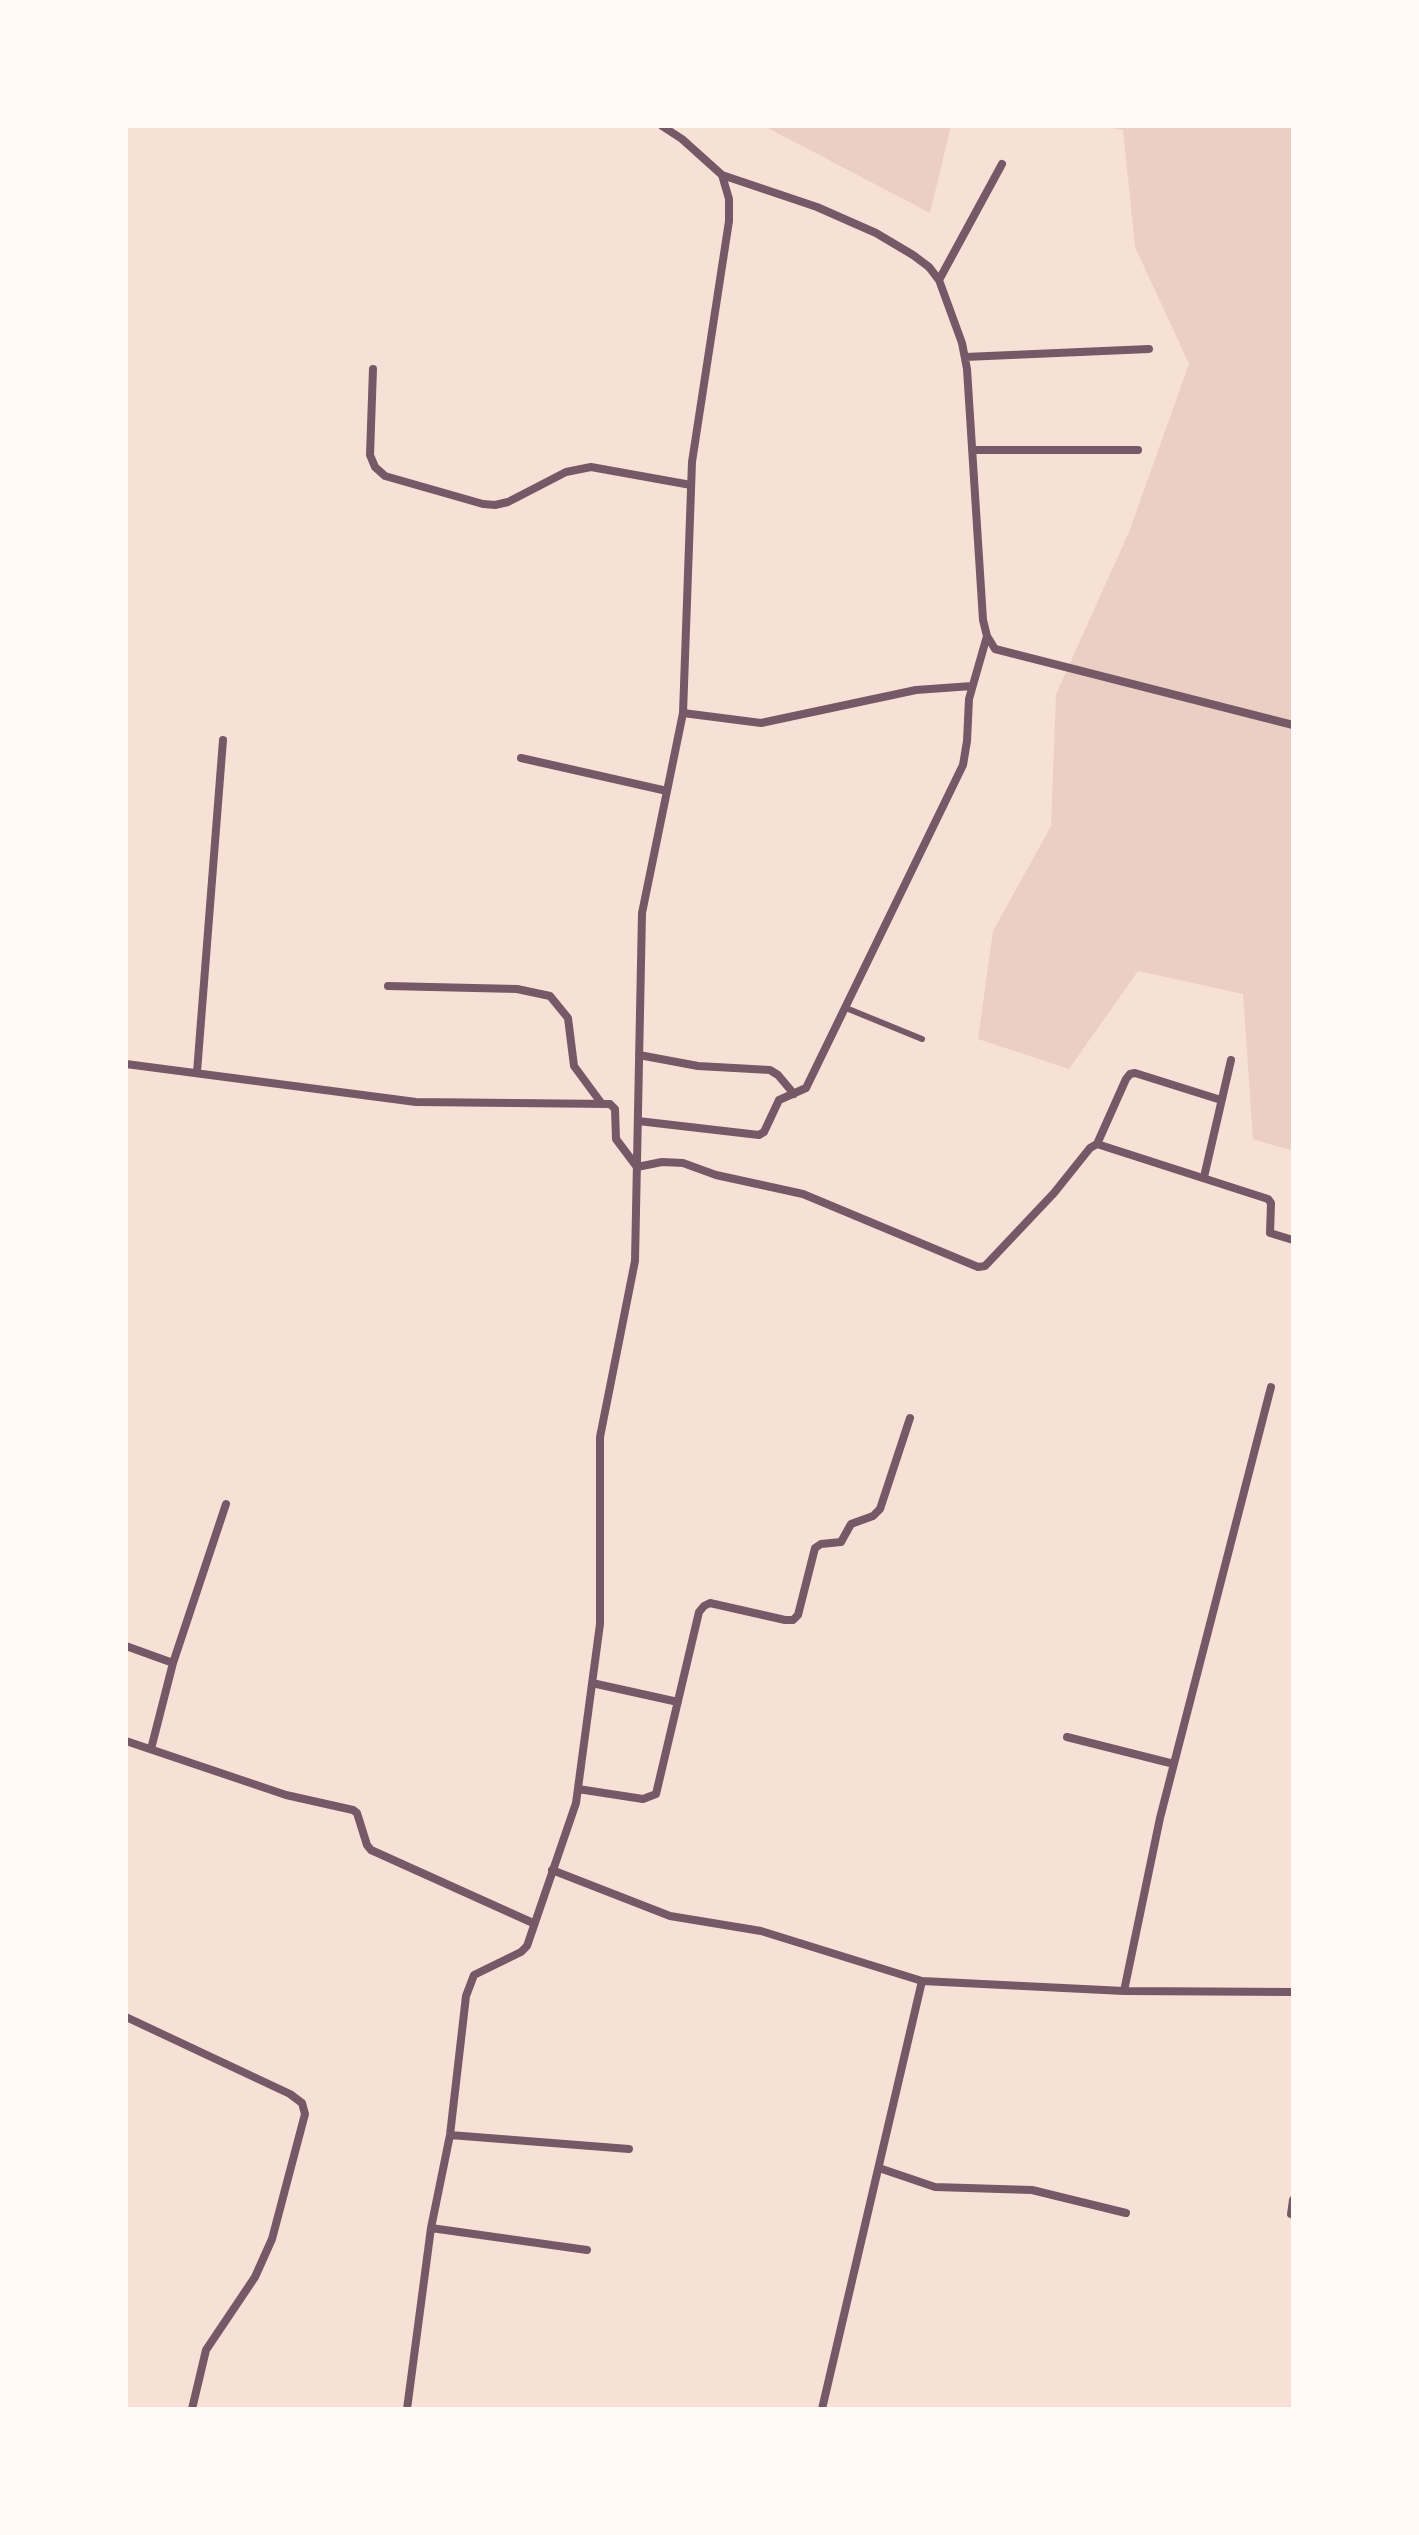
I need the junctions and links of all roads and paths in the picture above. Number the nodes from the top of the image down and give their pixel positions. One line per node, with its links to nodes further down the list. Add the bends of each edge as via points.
1 (662, 126): 3 (street)
2 (1002, 164): 4 (street)
3 (722, 175): 4 (street, via 876,233 913,255); 10 (street, via 729,221)
4 (939, 280): 6 (street)
5 (1149, 349): 6 (street)
6 (965, 357): 8 (street)
7 (373, 369): 10 (street, via 370,455 385,476 495,505 566,472 591,467)
8 (972, 450): 9 (street); 11 (street)
9 (1138, 450)
10 (691, 485): 13 (street)
11 (987, 636): 12 (street); 14 (street, via 995,649)
12 (972, 686): 13 (street, via 916,690 761,723); 19 (street, via 963,765)
13 (683, 713): 17 (street)
14 (1293, 725)
15 (223, 740): 24 (street)
16 (521, 758): 17 (street)
17 (667, 791): 21 (street, via 642,913)
18 (388, 986): 27 (street, via 517,989 550,996 568,1018 574,1066)
19 (846, 1008): 20 (lane); 25 (street, via 810,1083)
20 (922, 1039)
21 (639, 1055): 25 (street, via 698,1066 770,1070); 28 (street)
22 (1231, 1060): 26 (street)
23 (126, 1064): 24 (street)
24 (197, 1072): 27 (street, via 416,1102)
25 (794, 1094): 28 (street, via 775,1104 759,1135)
26 (1221, 1100): 29 (street, via 1130,1074); 31 (street)
27 (602, 1104): 30 (street, via 615,1109 616,1139)
28 (638, 1121): 30 (street)
29 (1097, 1144): 30 (street, via 985,1266 978,1267 803,1194 683,1163); 31 (street)
30 (637, 1167): 38 (street, via 635,1261 600,1437 600,1624)
31 (1204, 1177): 32 (street, via 1268,1199 1270,1233)
32 (1293, 1240)
33 (1271, 1387): 43 (street)
34 (910, 1418): 39 (street, via 880,1509 851,1524 841,1542 815,1548 793,1620 710,1603 699,1612)
35 (226, 1504): 37 (street)
36 (126, 1646): 37 (street)
37 (173, 1663): 42 (street)
38 (592, 1683): 39 (street); 44 (street)
39 (678, 1702): 44 (street, via 656,1794 643,1799)
40 (1067, 1737): 43 (street)
41 (126, 1741): 42 (street)
42 (151, 1749): 46 (street, via 286,1795 353,1810 375,1853)
43 (1174, 1764): 48 (street)
44 (578, 1789): 45 (street)
45 (552, 1870): 46 (street); 47 (street, via 670,1916 761,1931)
46 (533, 1923): 51 (street, via 521,1952 474,1975 469,1983)
47 (922, 1981): 48 (street); 53 (street)
48 (1124, 1991): 49 (street)
49 (1293, 1992)
50 (126, 2017): 59 (street, via 290,2094 302,2103 305,2114 272,2239 255,2277 206,2350)
51 (450, 2135): 52 (street); 57 (street)
52 (629, 2149)
53 (879, 2168): 55 (street, via 935,2187 1032,2190); 61 (street)
54 (1293, 2200): 56 (street)
55 (1126, 2213)
56 (1291, 2214)
57 (431, 2228): 58 (street); 60 (street)
58 (587, 2250)
59 (192, 2409)
60 (407, 2409)
61 (822, 2409)

